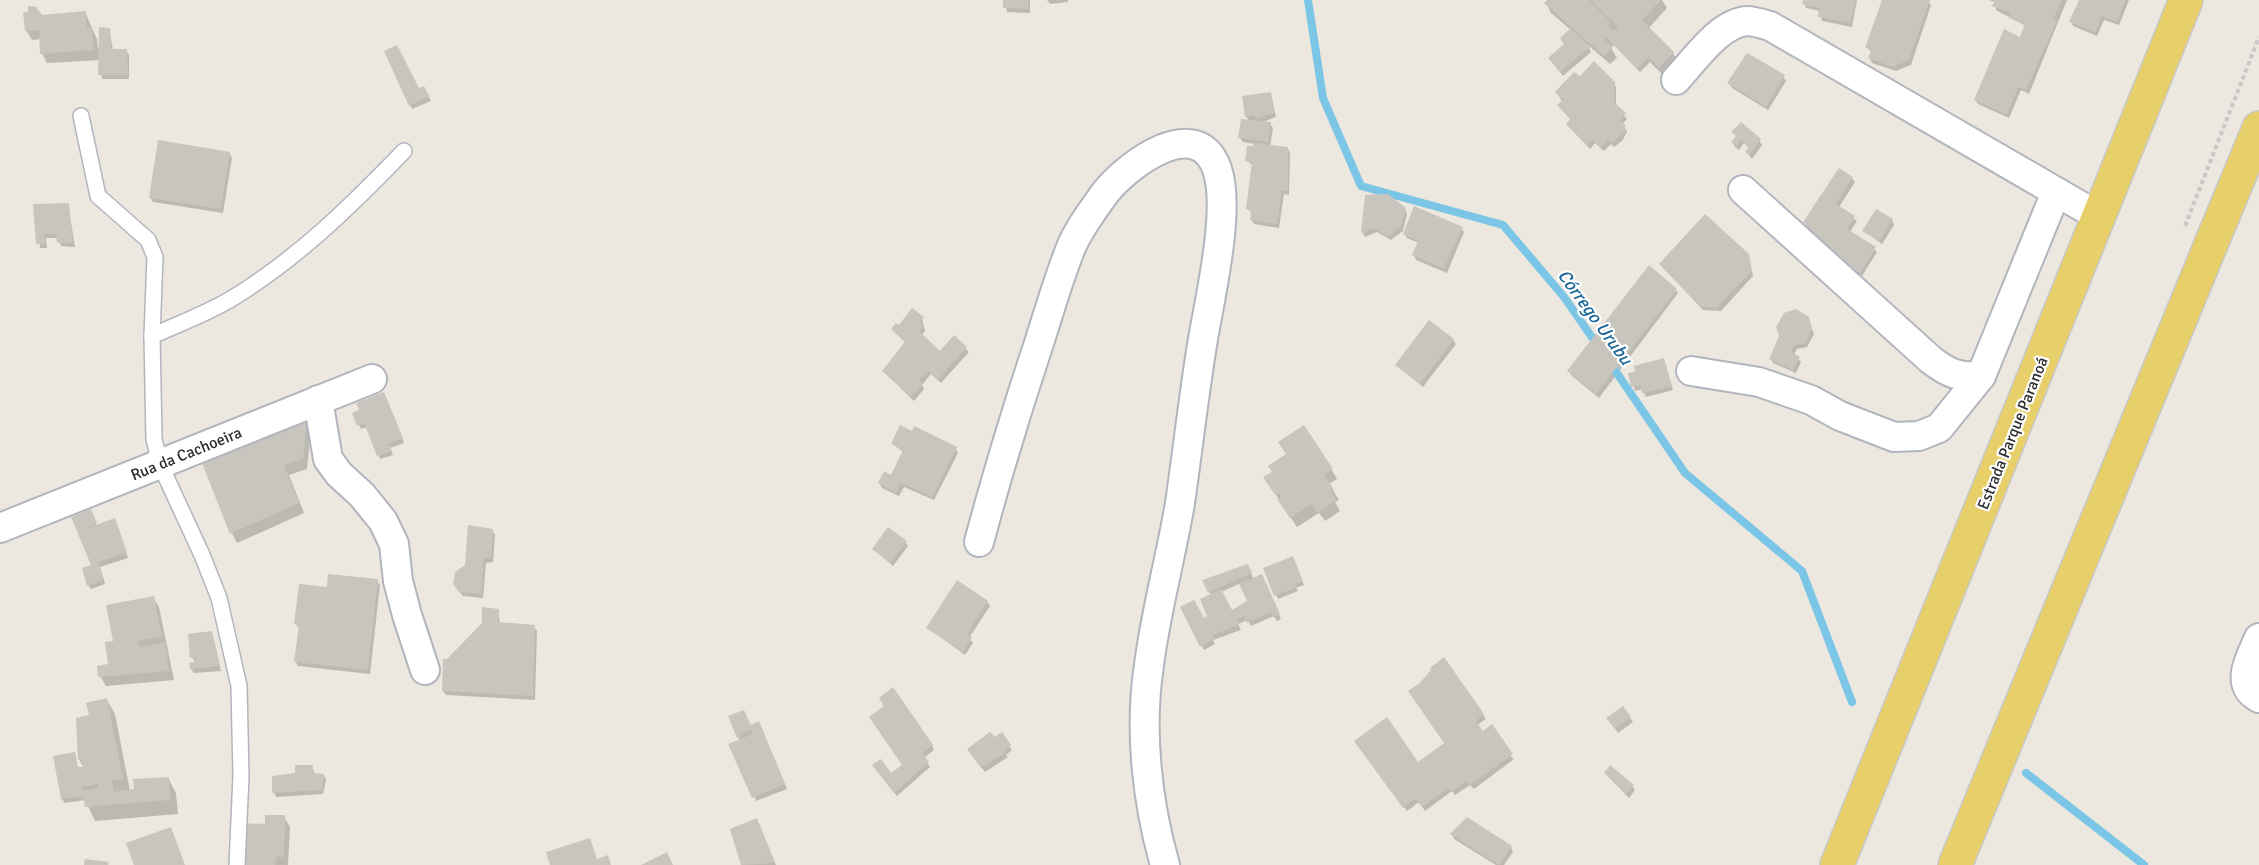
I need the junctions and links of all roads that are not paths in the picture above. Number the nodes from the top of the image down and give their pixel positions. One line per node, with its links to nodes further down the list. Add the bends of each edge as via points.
1 (2186, 0): 8 (main road, Estrada Parque Paranoá)
2 (1676, 80): 7 (street, via 1721,33 1736,23 1750,21 1770,26)
3 (81, 116): 9 (lane, via 98,196 148,240 155,257)
4 (2259, 128): 23 (main road)
5 (404, 151): 9 (lane, via 347,210 292,257 230,300)
6 (1743, 190): 11 (street, via 1930,360 1947,373)
7 (2056, 192): 8 (street); 11 (street)
8 (2098, 216): 22 (main road, Estrada Parque Paranoá)
9 (152, 336): 14 (lane, via 154,439)
10 (1691, 371): 11 (street, via 1759,382 1894,437 1919,436 1939,428)
11 (1981, 376)
12 (372, 379): 13 (street, Rua da Cachoeira)
13 (318, 400): 14 (street, Rua da Cachoeira); 18 (street, via 328,459 383,521 394,544 406,615)
14 (160, 464): 15 (street, Rua da Cachoeira); 20 (lane, via 207,566 234,659 239,686 241,776)
15 (0, 528)
16 (979, 542): 21 (street, via 1006,441 1071,247 1107,190 1150,153 1168,145 1189,143 1207,152 1217,169 1221,205 1214,271 1180,502 1148,667 1145,714 1150,797)
17 (2259, 638): 19 (street, via 2247,666)
18 (425, 670)
19 (2252, 690)
20 (237, 865)
21 (1165, 865)
22 (1837, 865)
23 (1954, 865)

